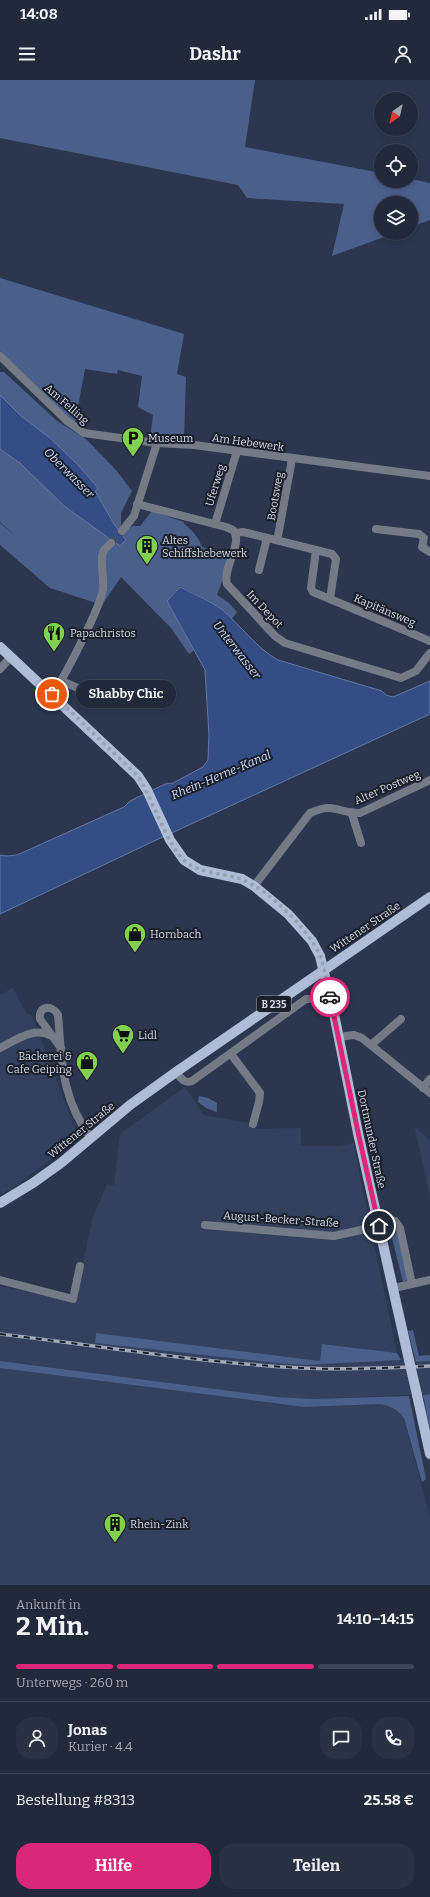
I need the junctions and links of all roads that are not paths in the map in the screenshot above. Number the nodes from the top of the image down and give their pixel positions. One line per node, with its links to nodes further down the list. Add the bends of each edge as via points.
1 (0, 356): 2 (street, Am Felling, via 81,432)
2 (157, 443): 3 (street, Am Hebewerk); 6 (street)
3 (237, 451): 4 (street, Am Hebewerk); 7 (street, Uferweg)
4 (292, 459): 5 (street, Am Hebewerk); 11 (street, Bootsweg)
5 (430, 476)
6 (137, 504): 7 (street); 9 (street, via 132,520)
7 (215, 524): 10 (street, via 230,528)
8 (376, 529): 15 (street, via 419,534 424,538 422,547)
9 (122, 531)
10 (235, 533): 12 (street, via 243,532); 20 (street, Im Depot, via 235,545 225,578 227,584 282,642 402,678 416,671)
11 (278, 536)
12 (267, 538): 14 (street); 16 (street)
13 (111, 543): 23 (street, via 102,556 103,591)
14 (316, 550): 17 (street, Kapitänsweg, via 311,588 313,592); 17 (street, via 332,554 336,559)
15 (430, 552)
16 (259, 570)
17 (330, 599): 18 (street, Kapitänsweg)
18 (430, 641)
19 (0, 647): 21 (main road, Dortmunder Straße)
20 (430, 653)
21 (11, 657): 22 (street); 25 (main road, Dortmunder Straße)
22 (0, 668)
23 (61, 681): 24 (street); 25 (street)
24 (90, 692)
25 (52, 694): 29 (main road, Dortmunder Straße, via 130,767 147,790 181,858 200,870 242,879)
26 (430, 780): 27 (street, Alter Postweg, via 360,813)
27 (352, 814): 28 (street, Alter Postweg); 29 (street, Alter Postweg, via 332,807 323,807 310,813)
28 (361, 843)
29 (254, 886): 31 (main road, Dortmunder Straße, via 288,914 312,941 320,956)
30 (430, 897): 31 (main road, Wittener Straße / B 235)
31 (323, 970): 35 (main road, Dortmunder Straße); 40 (main road, Wittener Straße / B 235)
32 (312, 999): 39 (street, via 306,999)
33 (401, 1019): 36 (street)
34 (53, 1036): 37 (street, via 43,1032 32,1032); 38 (street); 38 (street, via 40,1019 41,1011 45,1007 50,1007 58,1014)
35 (339, 1037): 36 (street, via 354,1035); 49 (main road, Dortmunder Straße)
36 (370, 1045): 42 (street)
37 (0, 1048)
38 (61, 1048): 45 (street, via 67,1093 82,1127)
39 (231, 1054): 40 (street, via 192,1082 183,1081); 44 (street, via 260,1093)
40 (176, 1072): 45 (main road, Wittener Straße / B 235, via 130,1105)
41 (430, 1079): 42 (street)
42 (423, 1088): 43 (street)
43 (430, 1093)
44 (253, 1124)
45 (91, 1138): 46 (main road, Wittener Straße / B 235, via 43,1176)
46 (0, 1203)
47 (395, 1221): 53 (street, via 400,1228)
48 (205, 1225): 49 (street, August-Becker-Straße, via 334,1236)
49 (379, 1226): 54 (main road, Dortmunder Straße)
50 (80, 1266): 51 (street, via 73,1299)
51 (0, 1280)
52 (430, 1280): 53 (street)
53 (412, 1284): 54 (street)
54 (394, 1288): 55 (main road, Dortmunder Straße, bridge)
55 (430, 1454)

